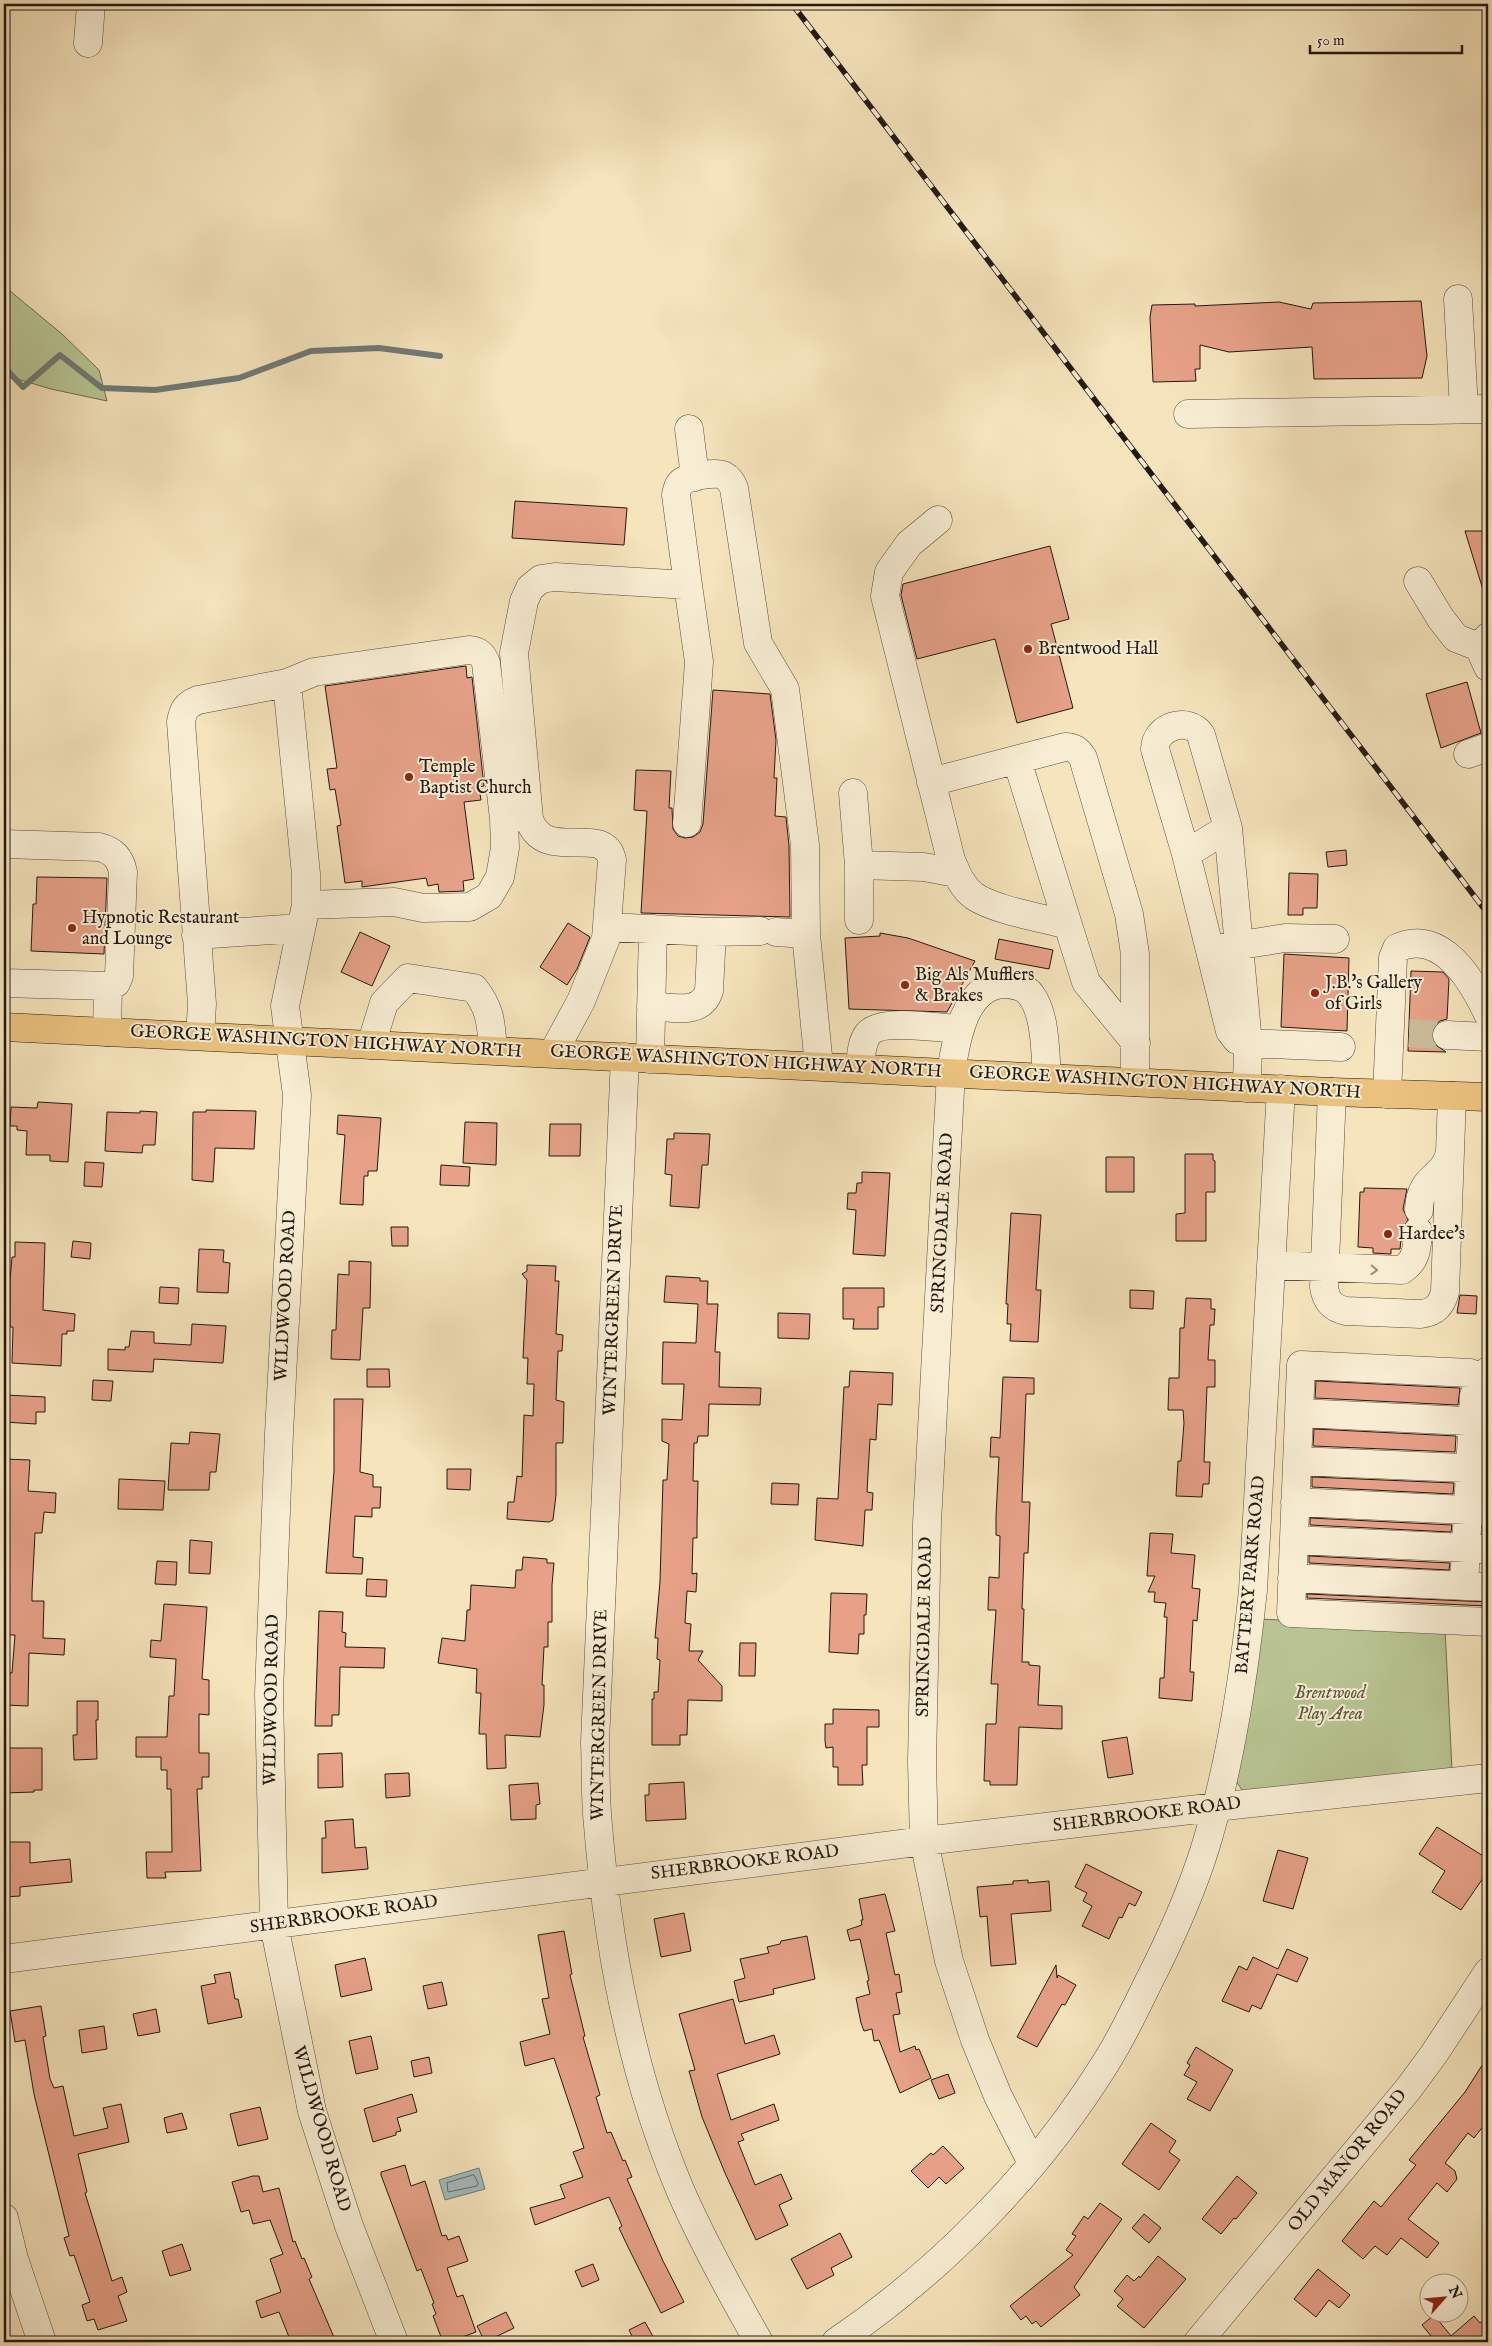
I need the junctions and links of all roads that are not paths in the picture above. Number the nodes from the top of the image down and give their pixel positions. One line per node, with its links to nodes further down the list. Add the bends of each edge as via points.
1 (91, 4): 2 (street)
2 (88, 43)
3 (1458, 299): 4 (street)
4 (1476, 409): 5 (street)
5 (1188, 414)
6 (689, 429): 7 (street)
7 (695, 477): 10 (street, via 682,481 676,495); 28 (street, via 724,476 734,488 758,643 786,689 804,845)
8 (938, 520): 14 (street, via 908,544 889,572 885,596)
9 (1418, 581): 11 (street, via 1456,638)
10 (688, 585): 16 (street, via 699,662); 25 (street, via 555,577 541,579 530,588 524,601 514,653 529,819 541,838 552,842 597,844 610,852)
11 (1485, 650)
12 (287, 683): 22 (street, WILDWOOD ROAD, via 306,874); 22 (street, via 314,672 477,651 486,663 504,819 505,848 500,877 489,896 470,907 423,908 394,902); 29 (street, via 198,700 188,704 182,712)
13 (1017, 760): 14 (street); 24 (street); 44 (street, via 1065,747 1079,751 1083,758 1129,914 1135,954)
14 (931, 782): 21 (street)
15 (853, 793): 20 (street)
16 (687, 824)
17 (1228, 828): 19 (street); 19 (street, via 1197,728 1182,725 1158,734 1155,749); 31 (street)
18 (4, 844): 34 (street, via 99,847 116,855 123,872 119,976 116,983)
19 (1186, 854): 32 (street)
20 (860, 865): 21 (street, via 924,867); 23 (street)
21 (956, 873): 24 (street, via 974,896 994,905)
22 (304, 916): 29 (street); 43 (street, WILDWOOD ROAD, via 285,1006)
23 (859, 920)
24 (1068, 924): 44 (street, via 1086,982)
25 (608, 927): 26 (street); 49 (street, via 581,1000)
26 (653, 929): 27 (street); 35 (street, WINTERGREEN DRIVE)
27 (712, 932): 28 (street); 35 (street, via 710,991 706,1000 700,1006 690,1008)
28 (806, 934): 51 (street)
29 (196, 935): 41 (street, via 202,1004)
30 (1335, 939): 31 (street, via 1284,938)
31 (1241, 945): 32 (street); 45 (street)
32 (1210, 950): 45 (street, via 1230,1031 1237,1040)
33 (4, 982): 34 (street)
34 (108, 986): 39 (street)
35 (651, 1006): 50 (street, WINTERGREEN DRIVE)
36 (1488, 1014): 59 (street, via 1467,977 1448,953 1421,942 1407,943 1398,948 1393,958 1400,1032)
37 (4, 1027): 39 (main road, GEORGE WASHINGTON HIGHWAY NORTH)
38 (958, 1029): 52 (street, via 877,1027 868,1034 863,1045); 53 (street, SPRINGDALE ROAD); 54 (street, via 983,989 1000,984 1023,987 1031,994 1044,1033)
39 (107, 1032): 41 (main road, GEORGE WASHINGTON HIGHWAY NORTH)
40 (1447, 1034): 42 (street)
41 (200, 1036): 43 (main road, GEORGE WASHINGTON HIGHWAY NORTH)
42 (1488, 1037)
43 (291, 1041): 46 (main road, GEORGE WASHINGTON HIGHWAY NORTH); 81 (street, WILDWOOD ROAD, via 297,1095 269,1693)
44 (1136, 1043): 55 (street)
45 (1248, 1043): 47 (street); 56 (street)
46 (372, 1045): 48 (main road, GEORGE WASHINGTON HIGHWAY NORTH); 48 (street, via 384,1003 408,978 474,988 490,1014)
47 (1341, 1046)
48 (493, 1050): 49 (main road, GEORGE WASHINGTON HIGHWAY NORTH)
49 (553, 1053): 50 (main road, GEORGE WASHINGTON HIGHWAY NORTH)
50 (638, 1058): 51 (main road, GEORGE WASHINGTON HIGHWAY NORTH); 80 (street, WINTERGREEN DRIVE, via 595,1742 597,1823)
51 (819, 1066): 52 (main road, GEORGE WASHINGTON HIGHWAY NORTH)
52 (860, 1068): 53 (main road, GEORGE WASHINGTON HIGHWAY NORTH)
53 (951, 1072): 54 (main road, GEORGE WASHINGTON HIGHWAY NORTH); 79 (street, SPRINGDALE ROAD, via 927,1533 922,1762)
54 (1047, 1077): 55 (main road, GEORGE WASHINGTON HIGHWAY NORTH)
55 (1135, 1082): 56 (main road, GEORGE WASHINGTON HIGHWAY NORTH)
56 (1247, 1088): 57 (main road, GEORGE WASHINGTON HIGHWAY NORTH)
57 (1281, 1089): 58 (main road, GEORGE WASHINGTON HIGHWAY NORTH); 63 (street, BATTERY PARK ROAD)
58 (1332, 1092): 59 (main road, GEORGE WASHINGTON HIGHWAY NORTH); 64 (street)
59 (1387, 1094): 60 (main road, GEORGE WASHINGTON HIGHWAY NORTH)
60 (1452, 1096): 61 (main road, GEORGE WASHINGTON HIGHWAY NORTH); 62 (street)
61 (1488, 1097)
62 (1450, 1152): 64 (street, one-way to 62, via 1402,1270 1415,1258 1421,1190 1443,1168); 64 (street, via 1444,1292 1437,1308 1421,1314 1338,1309 1326,1296)
63 (1271, 1265): 64 (street); 78 (street, BATTERY PARK ROAD, via 1254,1590 1246,1663)
64 (1325, 1268)
65 (1486, 1377): 66 (street, via 1470,1373 1301,1365); 67 (street, via 1474,1395)
66 (1299, 1413): 67 (street); 68 (street)
67 (1480, 1422): 69 (street)
68 (1297, 1461): 69 (street); 70 (street)
69 (1479, 1469): 71 (street)
70 (1295, 1502): 71 (street); 72 (street)
71 (1478, 1510): 73 (street)
72 (1294, 1540): 73 (street); 74 (street)
73 (1477, 1548): 75 (street)
74 (1292, 1578): 75 (street); 76 (street, via 1290,1614)
75 (1476, 1586)
76 (1488, 1622)
77 (1488, 1778): 78 (street, SHERBROOKE ROAD)
78 (1216, 1807): 79 (street, SHERBROOKE ROAD); 84 (street, BATTERY PARK ROAD, via 1189,1893 1166,1948 1128,2023 1068,2118)
79 (924, 1841): 80 (street, SHERBROOKE ROAD); 84 (street, SPRINGDALE ROAD, via 949,1961 972,2031 998,2096)
80 (603, 1881): 81 (street, SHERBROOKE ROAD); 88 (street, WINTERGREEN DRIVE, via 619,1983 656,2125 685,2200 726,2285)
81 (274, 1925): 82 (street, SHERBROOKE ROAD); 87 (street, WILDWOOD ROAD, via 312,2111 349,2226)
82 (4, 1959)
83 (1488, 1972): 90 (street, OLD MANOR ROAD, via 1409,2088)
84 (1032, 2163): 89 (street, BATTERY PARK ROAD, via 960,2240 893,2301)
85 (4, 2218): 86 (street, via 14,2260)
86 (42, 2342)
87 (394, 2342)
88 (760, 2342)
89 (836, 2342)
90 (1198, 2342)

